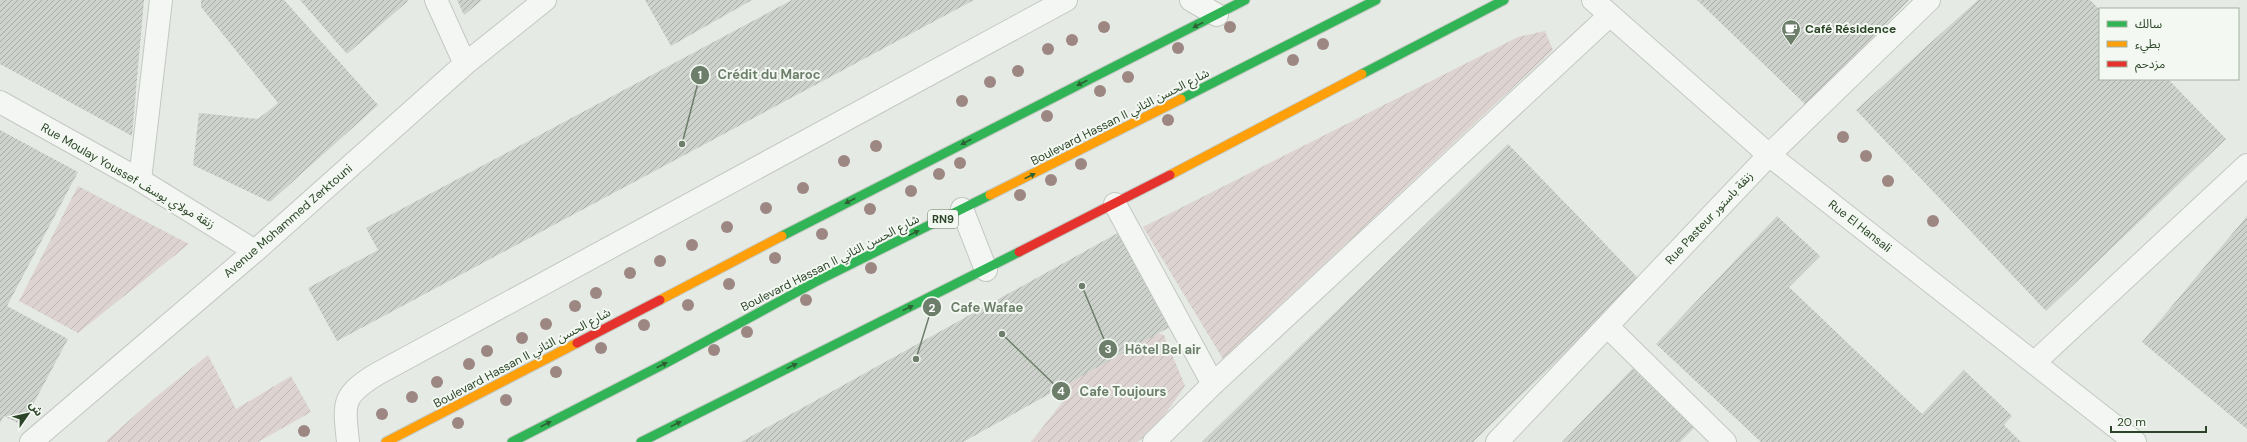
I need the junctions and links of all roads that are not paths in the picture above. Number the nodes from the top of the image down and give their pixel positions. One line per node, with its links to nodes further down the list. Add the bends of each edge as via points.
1 (161, 0): 17 (street)
2 (436, 0): 13 (street)
3 (545, 0): 13 (street, Avenue Mohammed Zerktouni)
4 (1066, 0): 27 (street, via 376,374 357,386 344,408)
5 (1191, 0): 11 (street)
6 (1245, 0): 11 (main road, Boulevard Hassan II شارع الحسن الثاني)
7 (1376, 0): 19 (main road, Boulevard Hassan II شارع الحسن الثاني / RN9, one-way to 7)
8 (1504, 0): 18 (main road)
9 (1593, 0): 12 (street, Rue El Hansali)
10 (1928, 0): 15 (street, Rue Pasteur زنقة باستور)
11 (1217, 15): 28 (main road, Boulevard Hassan II شارع الحسن الثاني, one-way to 28, via 854,199)
12 (1610, 15): 15 (street, Rue El Hansali); 24 (street)
13 (465, 64): 20 (street, Avenue Mohammed Zerktouni)
14 (0, 102): 17 (street, Rue Moulay Youssef زنقة مولاي يوسف)
15 (1769, 155): 22 (street, Rue Pasteur زنقة باستور); 23 (street, Rue El Hansali)
16 (2247, 165): 23 (street)
17 (140, 180): 20 (street, Rue Moulay Youssef زنقة مولاي يوسف)
18 (1115, 204): 21 (main road); 24 (street)
19 (962, 210): 21 (street); 29 (main road, Boulevard Hassan II شارع الحسن الثاني / RN9, one-way to 19, via 666,363 816,281)
20 (255, 251): 25 (street, Avenue Mohammed Zerktouni)
21 (986, 270): 30 (main road, one-way to 21)
22 (1607, 326): 32 (street, Rue Pasteur زنقة باستور); 33 (street)
23 (2035, 362): 34 (street, Rue El Hansali)
24 (1212, 384): 31 (street)
25 (54, 433): 26 (street, Avenue Mohammed Zerktouni)
26 (31, 442)
27 (348, 442)
28 (386, 442)
29 (512, 442)
30 (641, 442)
31 (1154, 442)
32 (1497, 442)
33 (1725, 442)
34 (2135, 442)

